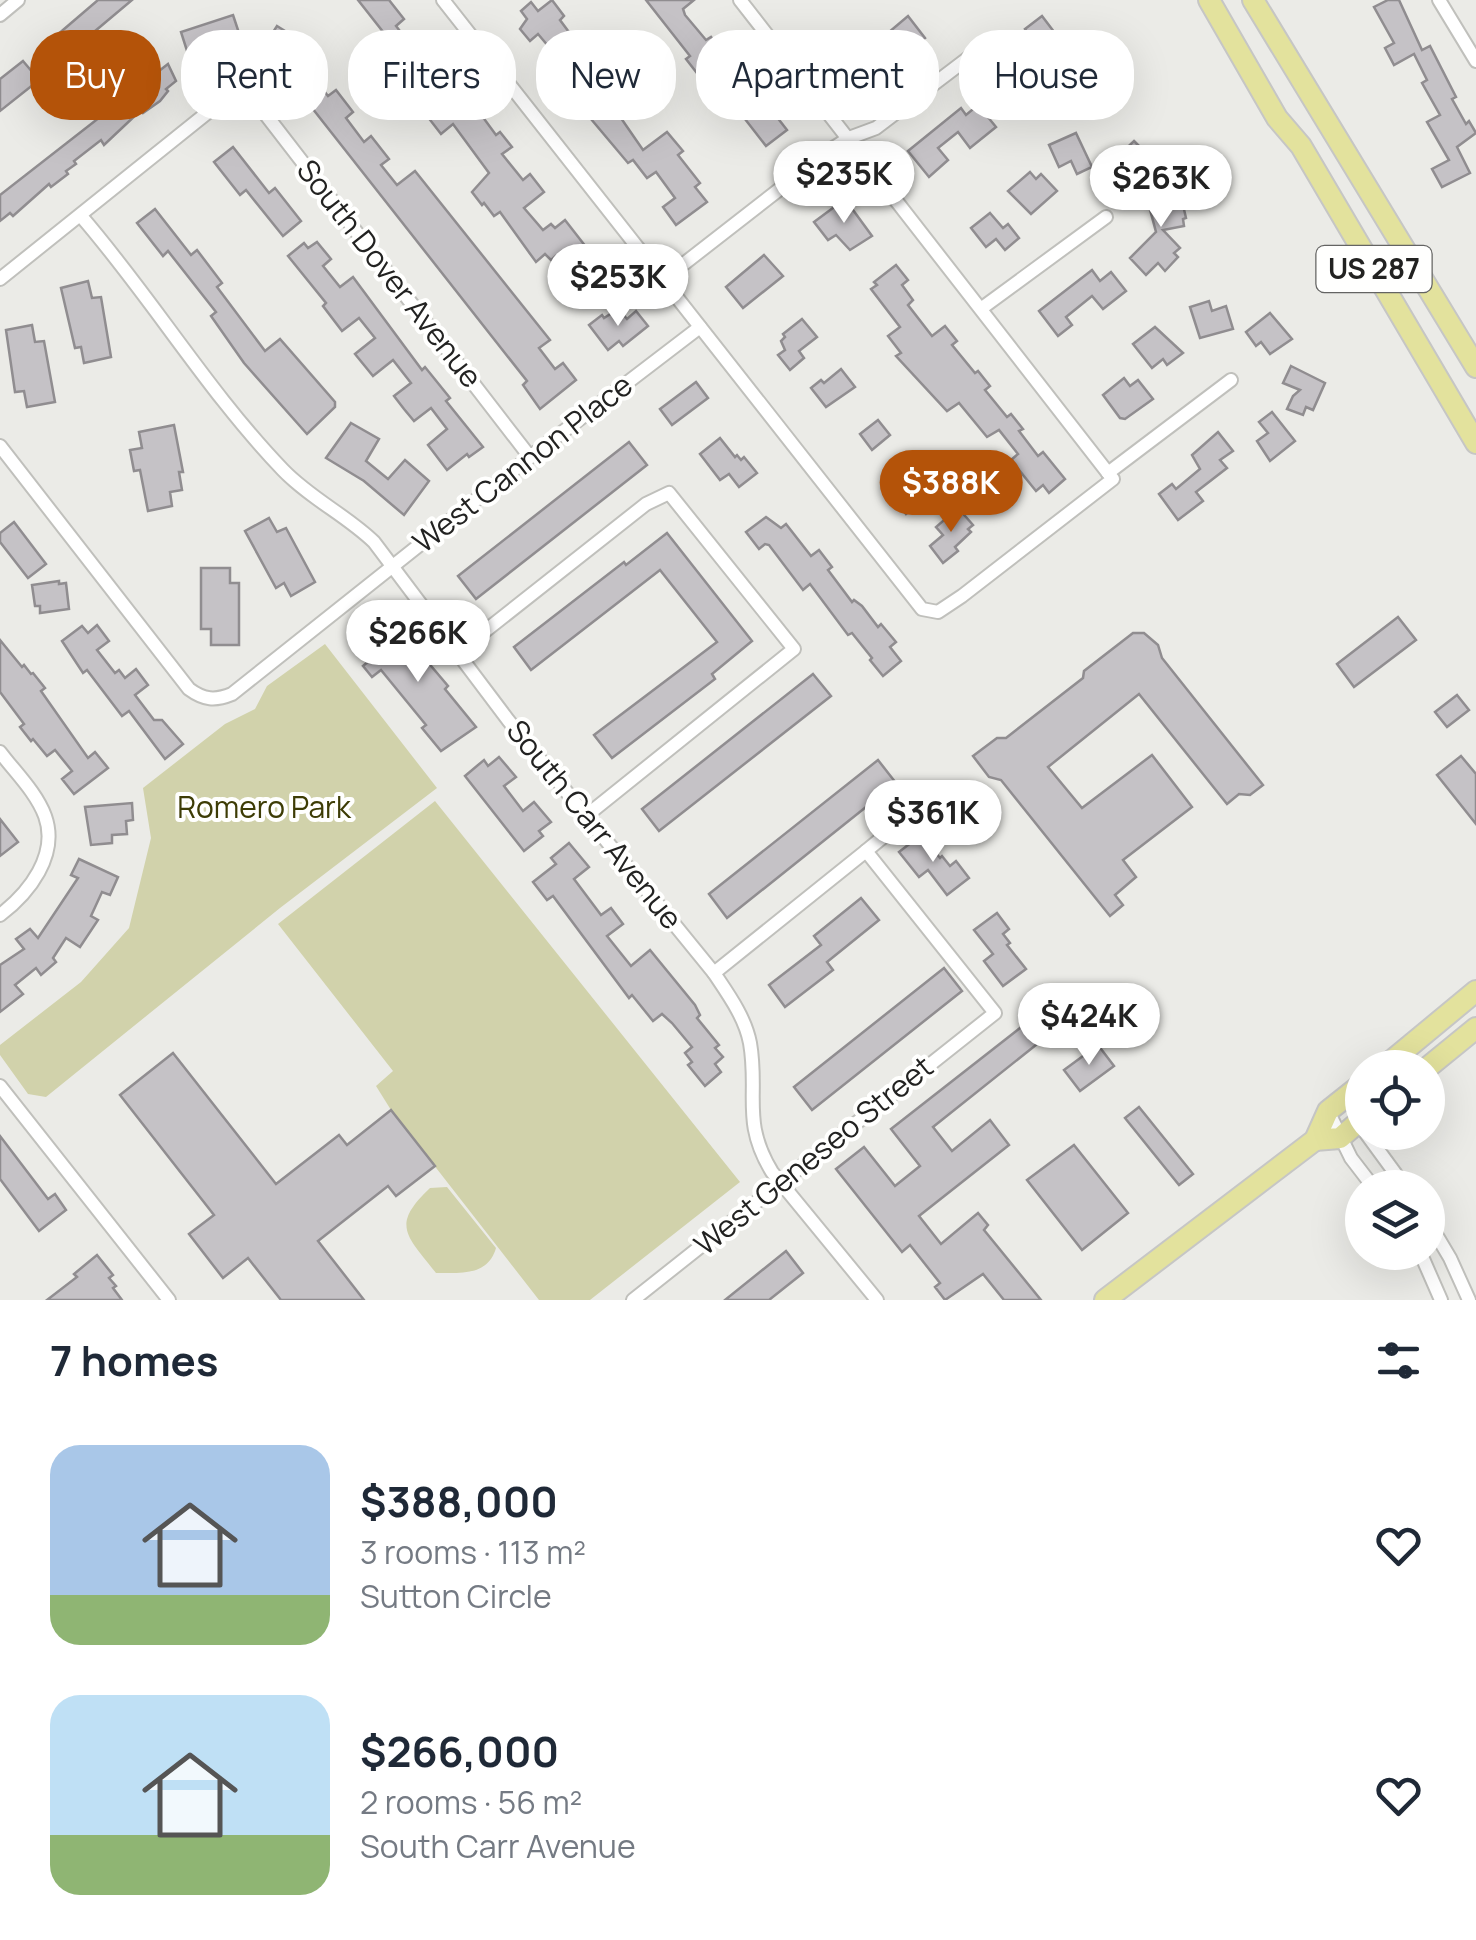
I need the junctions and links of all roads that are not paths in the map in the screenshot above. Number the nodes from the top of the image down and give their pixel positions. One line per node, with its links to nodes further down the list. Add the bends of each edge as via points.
1 (18, 0): 7 (street)
2 (443, 0): 14 (street)
3 (740, 0): 10 (street)
4 (1209, 0): 19 (main road, US 287)
5 (1253, 0): 17 (main road, US 287)
6 (1439, 0): 8 (street)
7 (0, 14)
8 (1476, 61)
9 (959, 65): 10 (street, via 876,128)
10 (849, 138): 14 (street); 15 (street)
11 (81, 216): 13 (street); 21 (street, South Dover Avenue, via 212,109 242,99 269,119); 23 (street, South Carr Avenue, via 284,471 352,521)
12 (1106, 218): 15 (street)
13 (0, 279)
14 (664, 280): 16 (street)
15 (982, 308): 22 (street)
16 (700, 328): 21 (street, West Cannon Place); 22 (street, via 922,609 938,612 962,596 1113,479)
17 (1476, 367)
18 (1230, 380): 22 (street)
19 (1476, 443)
20 (0, 446): 23 (street, West Cannon Place, via 201,697 232,694)
21 (530, 457): 23 (street, West Cannon Place)
22 (1108, 472)
23 (390, 567): 24 (street, South Carr Avenue)
24 (456, 654): 27 (street, South Carr Avenue); 27 (street, via 646,504 669,493 794,649)
25 (0, 752): 29 (street, via 46,818 47,847 39,874)
26 (922, 805): 28 (street)
27 (586, 816): 30 (street, South Carr Avenue)
28 (866, 851): 30 (street); 42 (street, West Geneseo Street, via 995,1013)
29 (0, 915)
30 (714, 973): 42 (street, South Carr Avenue, via 750,1042 752,1122 758,1148)
31 (1476, 991): 33 (main road)
32 (1476, 1028): 34 (main road)
33 (1404, 1050)
34 (1445, 1053)
35 (2, 1092): 45 (street)
36 (1345, 1097): 37 (main road)
37 (1328, 1111): 39 (street); 40 (main road)
38 (1345, 1135): 39 (main road)
39 (1340, 1138): 40 (main road); 41 (street)
40 (1315, 1140): 48 (main road)
41 (1360, 1170)
42 (781, 1182): 46 (street, West Geneseo Street); 47 (street)
43 (1445, 1250): 50 (street)
44 (1428, 1270): 49 (street)
45 (169, 1300)
46 (633, 1300)
47 (877, 1300)
48 (1105, 1300)
49 (1441, 1300)
50 (1470, 1300)

